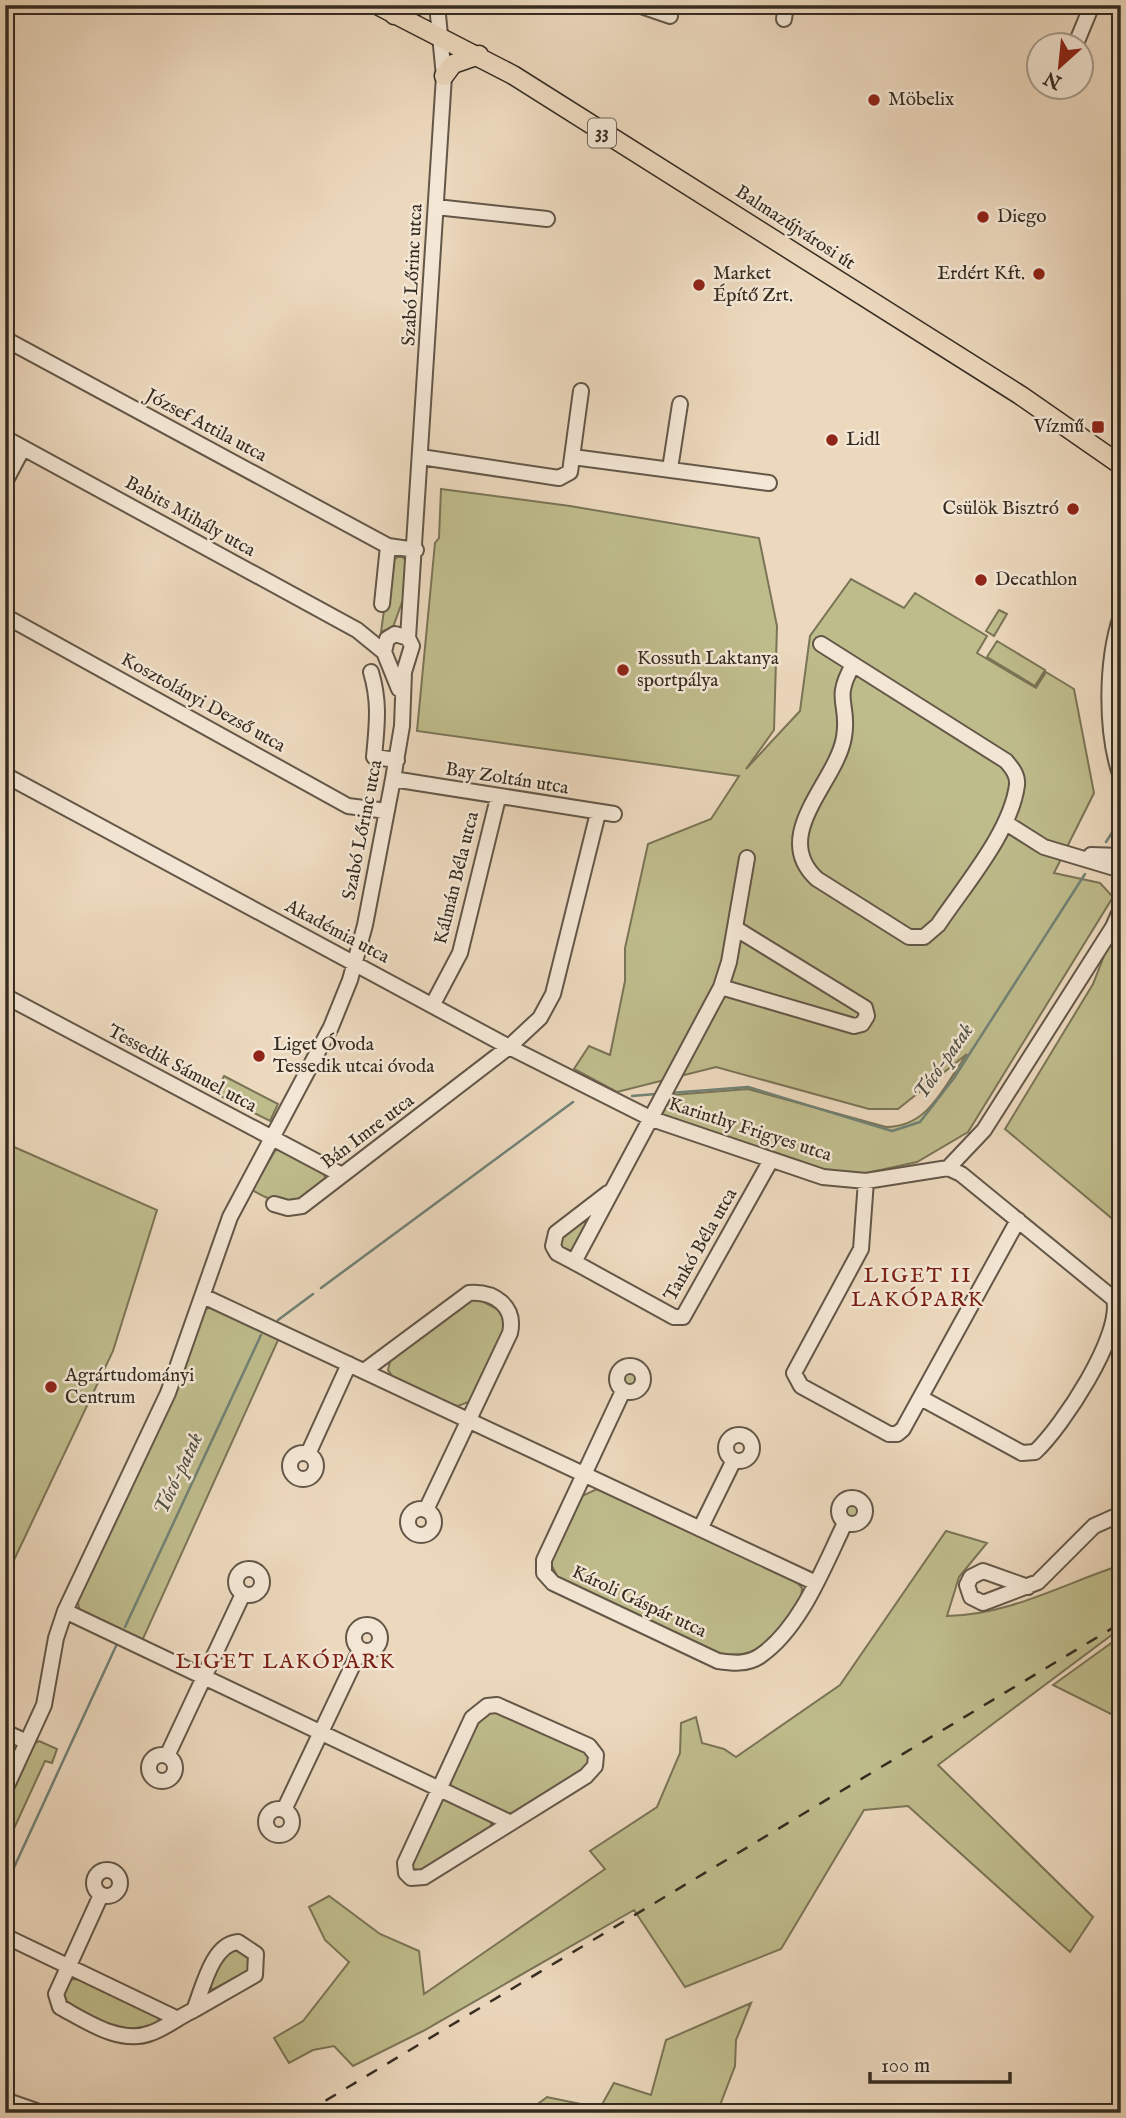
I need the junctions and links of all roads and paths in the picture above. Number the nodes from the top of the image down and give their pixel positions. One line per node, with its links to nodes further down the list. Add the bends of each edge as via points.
1 (377, 5): 6 (main road, 33)
2 (418, 5): 6 (main road)
3 (437, 5): 9 (street, Szabó Lőrinc utca)
4 (638, 5): 7 (street)
5 (1092, 5): 8 (street)
6 (394, 15): 9 (main road, 33)
7 (670, 16)
8 (1081, 32)
9 (441, 36): 10 (main road, Balmazújvárosi út / 33); 11 (street, Szabó Lőrinc utca)
10 (479, 55): 11 (main road, via 453,64); 21 (main road, Balmazújvárosi út / 33, via 1029,400)
11 (444, 76): 12 (street, Szabó Lőrinc utca)
12 (436, 207): 13 (street); 19 (street, Szabó Lőrinc utca)
13 (547, 219)
14 (5, 339): 25 (street, József Attila utca)
15 (581, 391): 20 (street)
16 (680, 404): 22 (street)
17 (5, 438): 18 (street, Babits Mihály utca)
18 (23, 448): 23 (street); 30 (street, Babits Mihály utca, via 357,630)
19 (421, 457): 20 (street, via 559,478 570,472); 26 (street, Szabó Lőrinc utca)
20 (573, 457): 22 (street)
21 (1121, 465)
22 (670, 469): 24 (street)
23 (5, 482)
24 (769, 482)
25 (388, 546): 26 (street); 27 (street)
26 (416, 550): 30 (street, Szabó Lőrinc utca, via 411,599)
27 (382, 604)
28 (5, 616): 41 (street, Kosztolányi Dezső utca, via 348,806)
29 (1121, 616): 38 (street, via 1109,713)
30 (393, 644): 32 (street, Babits Mihály utca, via 398,663); 32 (street, Szabó Lőrinc utca, via 412,651); 35 (street, Szabó Lőrinc utca)
31 (821, 644): 33 (street)
32 (407, 659): 35 (street, Szabó Lőrinc utca)
33 (853, 665): 44 (street, via 1006,761 1017,785); 44 (street, via 841,692 845,720 840,751 815,795 804,827 801,852 809,872 909,937 924,937 938,925)
34 (371, 672): 36 (street, via 378,701 374,757)
35 (401, 697): 36 (street, Szabó Lőrinc utca)
36 (397, 760): 39 (street, Szabó Lőrinc utca)
37 (5, 775): 52 (street, Akadémia utca)
38 (1121, 777)
39 (393, 779): 40 (street, Bay Zoltán utca); 41 (street, Szabó Lőrinc utca)
40 (498, 798): 42 (street, Bay Zoltán utca); 55 (street, Kálmán Béla utca, via 460,953)
41 (387, 811): 52 (street, Szabó Lőrinc utca)
42 (598, 813): 43 (street, Bay Zoltán utca); 56 (street, Bán Imre utca, via 553,994 540,1018)
43 (614, 814)
44 (1006, 822): 45 (street, via 1044,847)
45 (1068, 853): 46 (street); 48 (street)
46 (1121, 856)
47 (747, 858): 51 (street, Tankó Béla utca)
48 (1121, 870)
49 (1121, 909): 50 (street)
50 (1117, 923): 60 (street, via 984,1129)
51 (735, 928): 53 (street, Tankó Béla utca); 53 (street, via 865,1008 867,1016 854,1026)
52 (355, 964): 55 (street, Akadémia utca); 58 (street, Szabó Lőrinc utca, via 331,1027)
53 (721, 986): 57 (street, Tankó Béla utca)
54 (5, 996): 58 (street, Tessedik Sámuel utca)
55 (433, 1004): 56 (street, Akadémia utca)
56 (509, 1047): 57 (street, Akadémia utca); 61 (street, Bán Imre utca)
57 (652, 1119): 59 (street, Karinthy Frigyes utca); 63 (street, Tankó Béla utca)
58 (272, 1138): 61 (street, Tessedik Sámuel utca); 67 (street, Szabó Lőrinc utca, via 224,1232)
59 (772, 1160): 62 (street, Karinthy Frigyes utca, via 822,1177); 66 (street, Tankó Béla utca, via 683,1317 674,1317)
60 (948, 1168): 62 (street, Karinthy Frigyes utca); 65 (street)
61 (342, 1175): 64 (street, Bán Imre utca, via 302,1206)
62 (866, 1181): 71 (street, via 861,1249 794,1373 801,1386 890,1434 903,1429)
63 (614, 1188): 66 (street, Tankó Béla utca); 66 (street, Tankó Béla utca, via 556,1233 552,1246)
64 (274, 1204)
65 (1018, 1220): 71 (street); 71 (street, via 1114,1299 1113,1319 1088,1380 1035,1452 1022,1452)
66 (574, 1262)
67 (203, 1296): 68 (street); 83 (street, via 168,1394)
68 (349, 1364): 69 (street); 73 (street)
69 (364, 1371): 72 (street); 72 (street, via 469,1293 491,1295 509,1309 513,1321)
70 (624, 1391): 75 (street, Károli Gáspár utca)
71 (921, 1398)
72 (468, 1421): 75 (street); 76 (street)
73 (309, 1454)
74 (734, 1460): 79 (street)
75 (584, 1475): 79 (street); 80 (street, Károli Gáspár utca, via 544,1560 544,1573 553,1583 718,1661 738,1664 760,1657 796,1619)
76 (426, 1510)
77 (1121, 1514): 81 (street, via 1094,1526)
78 (845, 1523): 80 (street, Károli Gáspár utca)
79 (700, 1530): 80 (street)
80 (816, 1583)
81 (1028, 1587)
82 (243, 1594): 85 (street)
83 (65, 1611): 85 (street); 88 (street, via 44,1705)
84 (360, 1650): 87 (street)
85 (204, 1678): 87 (street); 89 (street)
86 (5, 1732): 88 (street)
87 (320, 1732): 90 (street); 92 (street)
88 (27, 1742): 91 (street)
89 (167, 1756)
90 (438, 1788): 93 (street); 93 (street, via 405,1863 411,1878 424,1877); 93 (street, via 472,1718 487,1706 506,1707 593,1751 596,1761 591,1772)
91 (5, 1790)
92 (284, 1810)
93 (509, 1822)
94 (101, 1895): 96 (street)
95 (5, 1936): 96 (street)
96 (67, 1967): 98 (street); 98 (street, via 56,1994 60,2007 117,2035 134,2038 153,2033)
97 (194, 2010): 97 (street, via 250,1980 258,1961 251,1948 238,1942 219,1951); 98 (street)
98 (176, 2018)
99 (5, 2100): 100 (street)
100 (42, 2113)

